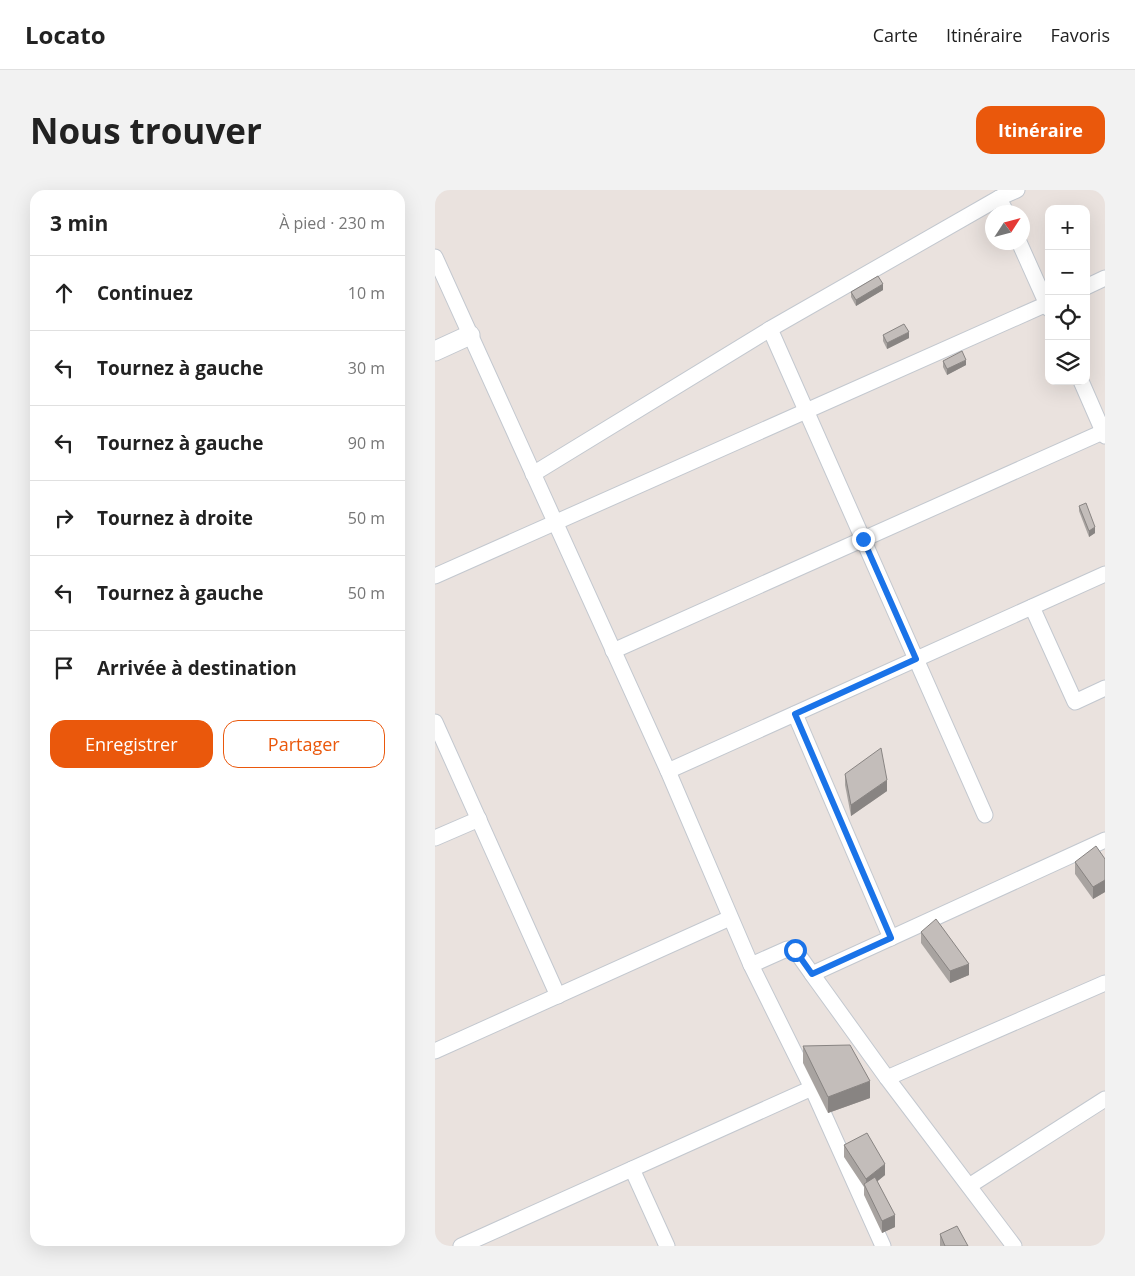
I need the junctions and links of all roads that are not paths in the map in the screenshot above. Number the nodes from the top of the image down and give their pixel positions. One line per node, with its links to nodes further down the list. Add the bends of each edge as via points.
1 (1017, 190): 2 (street)
2 (999, 198): 3 (street); 10 (street)
3 (1002, 205)
4 (1023, 250): 8 (street)
5 (435, 257): 11 (street)
6 (1105, 278): 7 (street)
7 (1090, 285)
8 (1045, 298)
9 (1045, 306): 14 (street)
10 (770, 329): 14 (street); 16 (street)
11 (471, 335): 12 (street); 16 (street)
12 (435, 351)
13 (1083, 385): 15 (street)
14 (806, 411): 17 (street); 18 (street)
15 (1104, 433): 18 (street)
16 (533, 474): 17 (street)
17 (556, 523): 20 (street); 22 (street)
18 (863, 539): 22 (street); 23 (street)
19 (1105, 574): 21 (street)
20 (435, 576)
21 (1032, 607): 23 (street); 24 (street, via 1075,702)
22 (613, 650): 27 (street)
23 (916, 659): 25 (street); 28 (street)
24 (1105, 688)
25 (795, 714): 27 (street); 33 (street)
26 (435, 722): 29 (street)
27 (668, 771): 32 (street)
28 (985, 815)
29 (479, 819): 30 (street); 37 (street)
30 (435, 838)
31 (1105, 840): 33 (street)
32 (730, 918): 34 (street); 37 (street)
33 (891, 938): 35 (street)
34 (751, 965): 35 (street, via 787,949 795,950); 40 (street)
35 (812, 974): 39 (street)
36 (1105, 983): 39 (street)
37 (558, 996): 38 (street)
38 (435, 1051)
39 (887, 1078): 43 (street)
40 (812, 1088): 42 (street); 46 (street)
41 (1105, 1099): 43 (street)
42 (632, 1169): 44 (street); 45 (street)
43 (969, 1186): 47 (street)
44 (461, 1246)
45 (667, 1246)
46 (883, 1246)
47 (1014, 1246)

